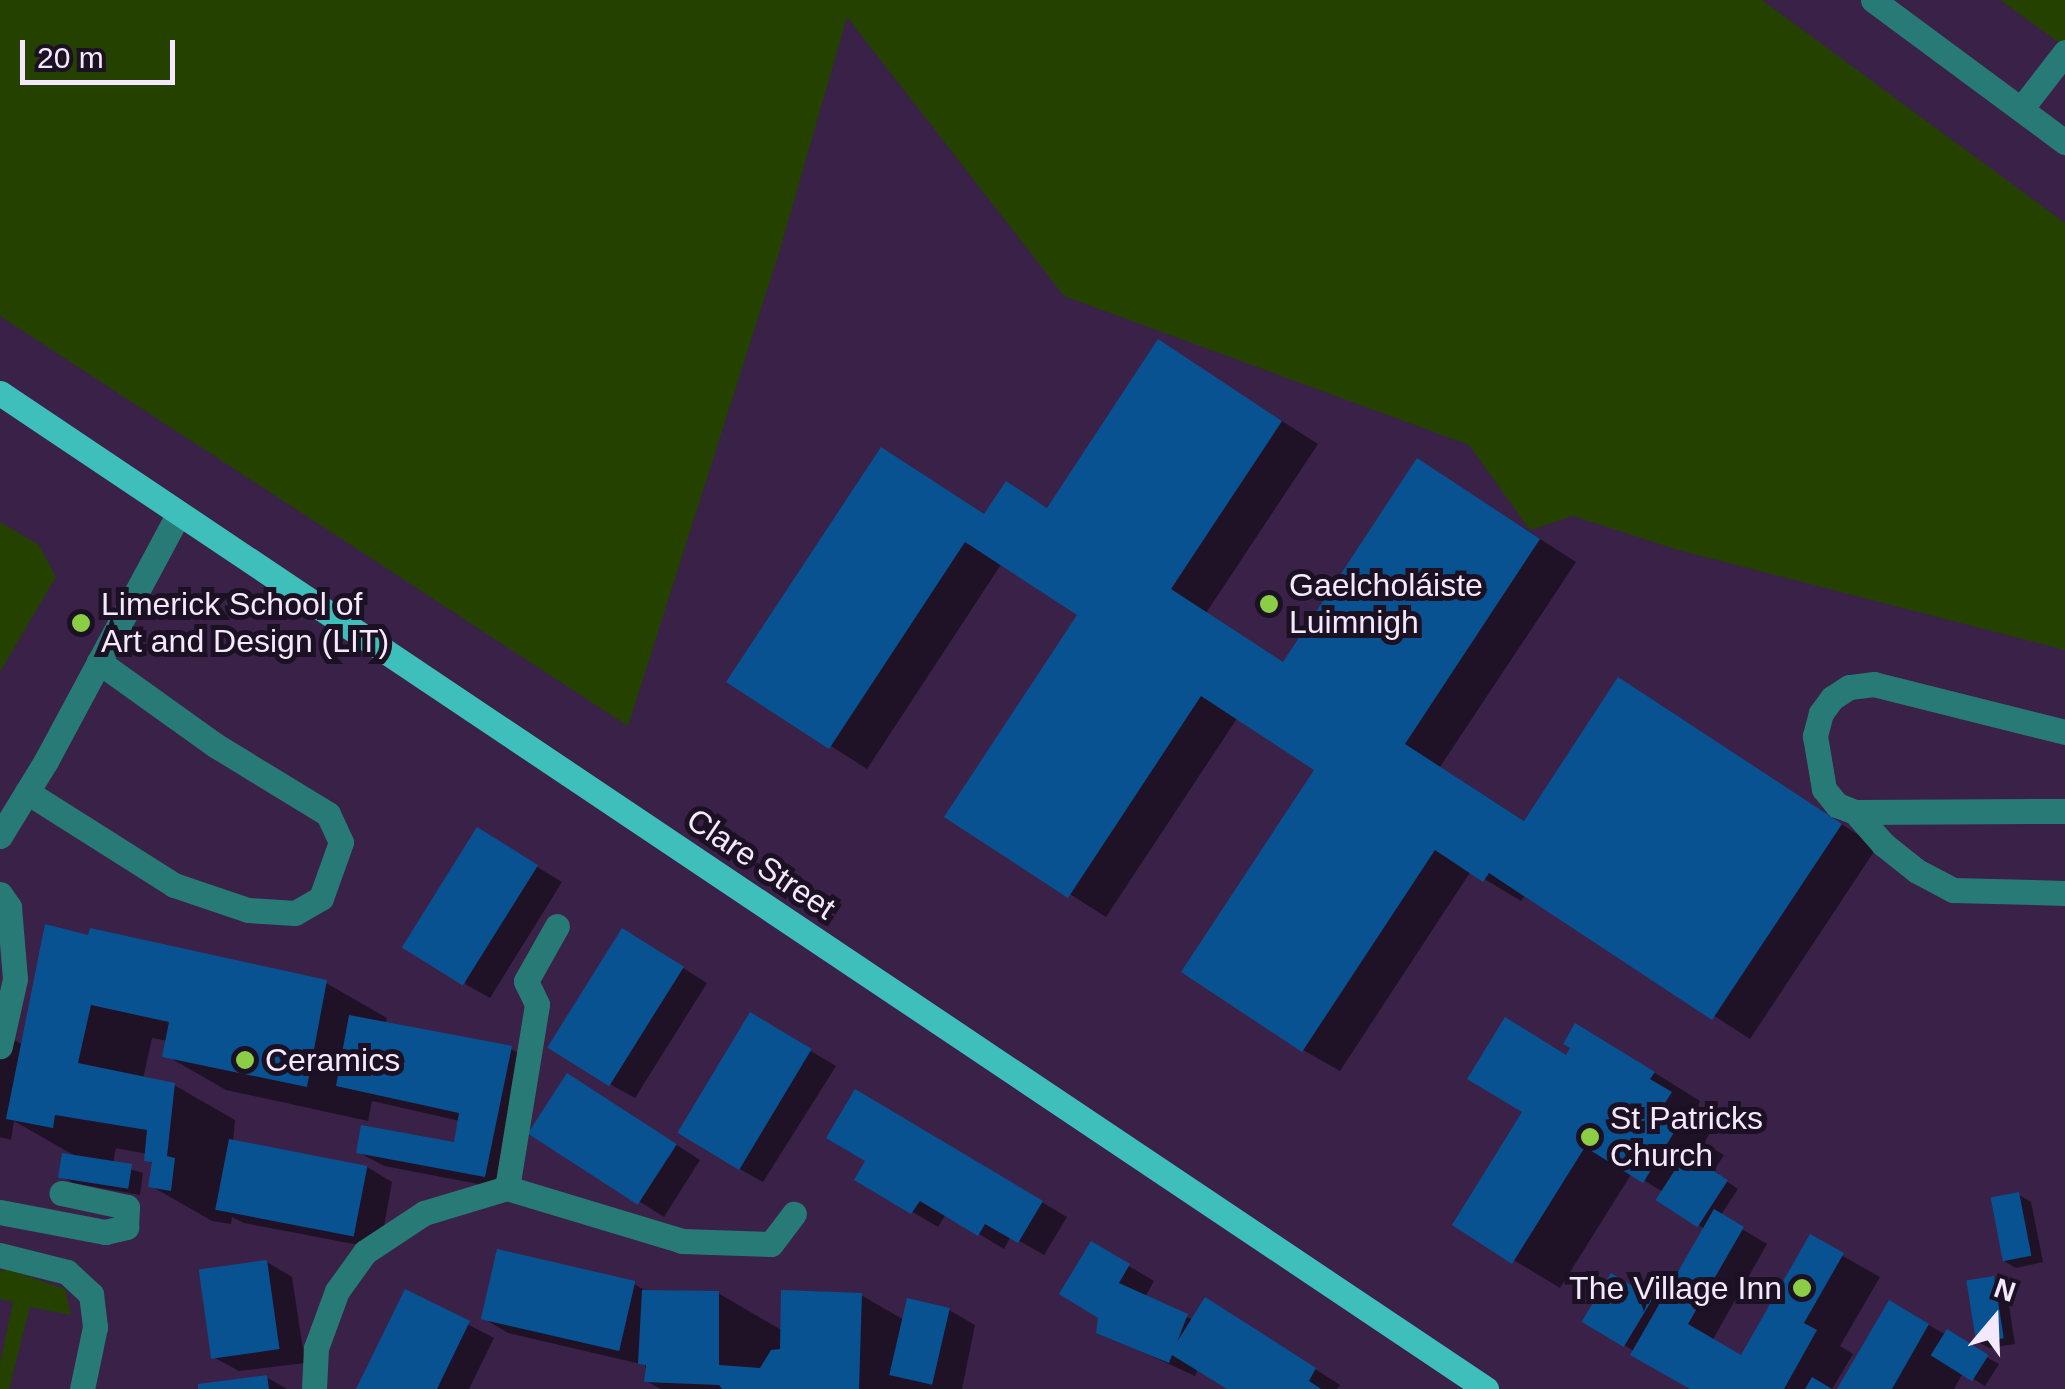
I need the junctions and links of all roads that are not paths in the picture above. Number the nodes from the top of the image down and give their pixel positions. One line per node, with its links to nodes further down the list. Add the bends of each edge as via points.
1 (1874, 0): 3 (street)
2 (2065, 52): 3 (street)
3 (2021, 110): 4 (street)
4 (2065, 142)
5 (0, 392): 6 (main road, Clare Street)
6 (178, 513): 7 (street); 24 (main road, Clare Street)
7 (99, 662): 9 (street); 9 (street, via 214,745 328,814 341,842 321,898 295,913 248,910 174,886)
8 (2065, 732): 11 (street, via 1874,684 1848,686 1821,712 1817,764 1824,789)
9 (27, 792): 12 (street)
10 (2065, 811): 11 (street)
11 (1856, 812): 13 (street, via 1894,853 1953,890)
12 (0, 836)
13 (2065, 893)
14 (0, 894): 16 (street, via 9,908 16,979)
15 (558, 926): 17 (street, via 526,981 537,1004)
16 (0, 1046)
17 (507, 1188): 20 (street, via 682,1241 771,1244); 23 (street, via 424,1213 365,1252 326,1320 316,1348)
18 (61, 1193): 19 (street, via 127,1207 126,1226 105,1232)
19 (0, 1212)
20 (794, 1214)
21 (0, 1256): 22 (street, via 68,1272 91,1294 95,1327)
22 (82, 1389)
23 (314, 1389)
24 (1486, 1389)

